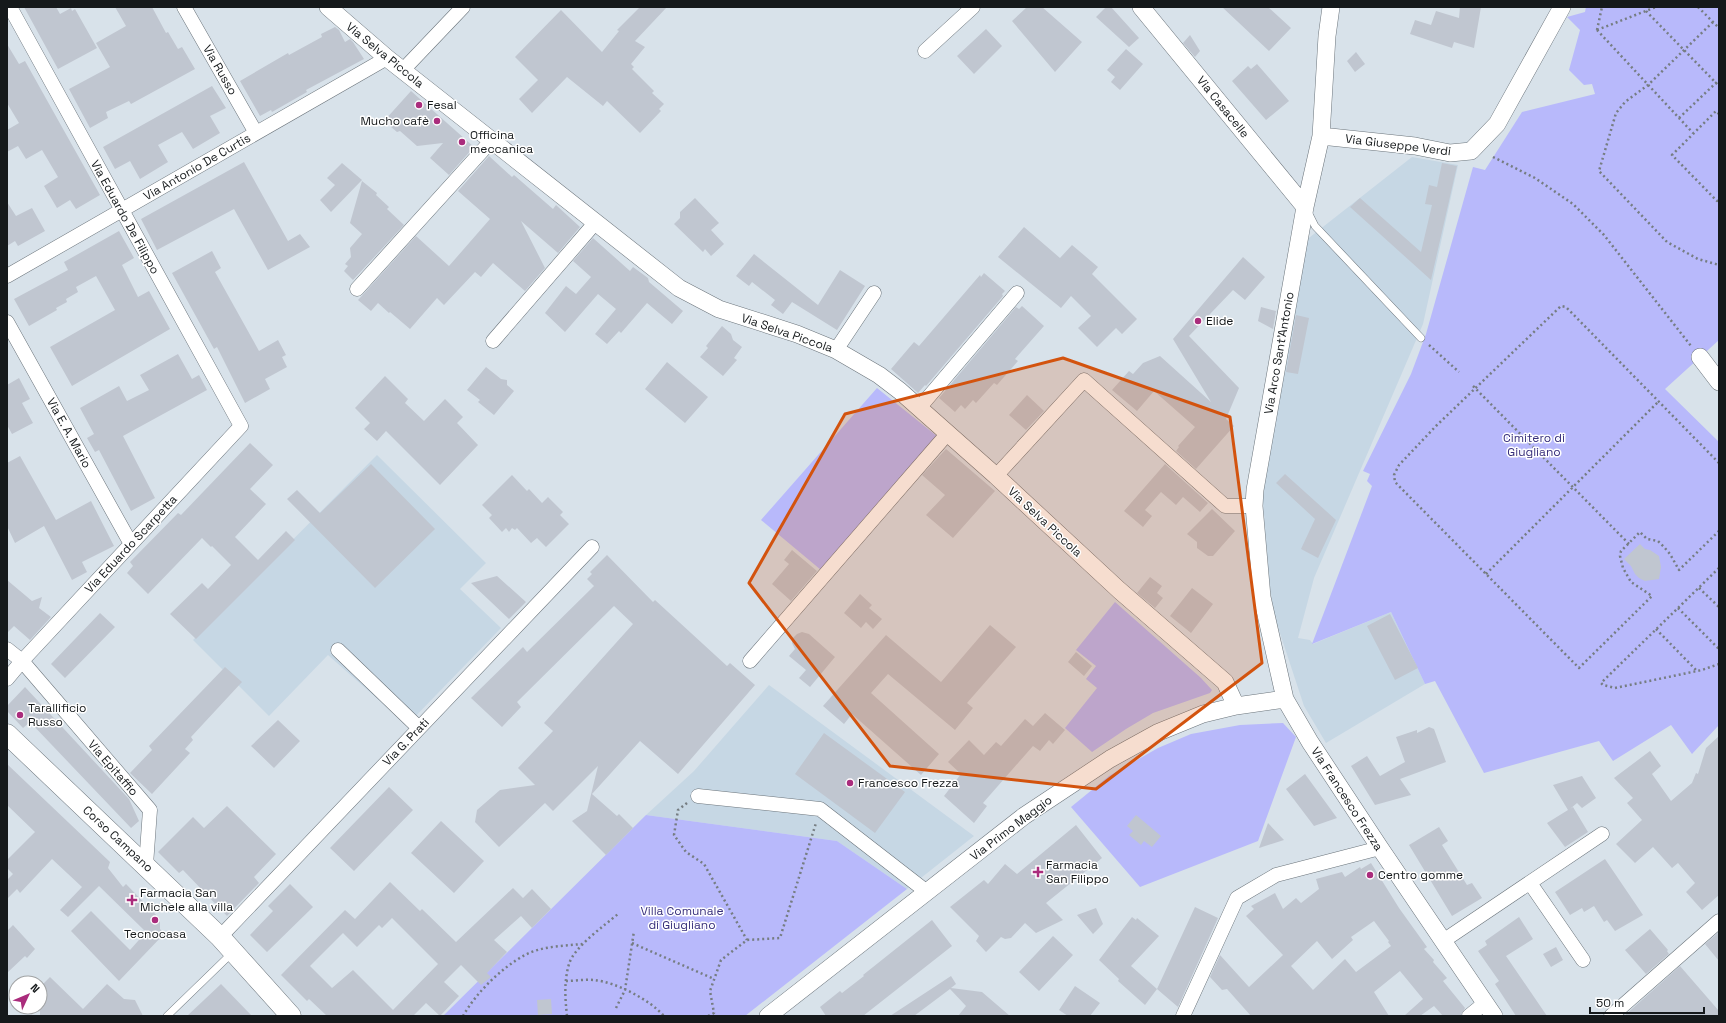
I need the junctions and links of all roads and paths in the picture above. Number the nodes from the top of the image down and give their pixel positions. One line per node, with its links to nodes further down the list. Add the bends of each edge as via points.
1 (10, 7): 33 (street, Via Eduardo De Filippo)
2 (184, 7): 26 (street, Via Russo)
3 (328, 7): 18 (street, Via Selva Piccola)
4 (463, 7): 19 (street)
5 (973, 7): 16 (street)
6 (1141, 7): 32 (street, Via Casacelle)
7 (1331, 7): 28 (street, Via Arco Sant'Antonio)
8 (1562, 7): 28 (street, Via Giuseppe Verdi, via 1497,124 1471,151 1450,153 1415,146)
9 (1602, 7): 15 (path)
10 (1656, 7): 12 (path)
11 (1698, 7): 13 (path)
12 (1646, 11): 15 (path); 17 (path)
13 (1714, 22): 14 (path); 17 (path)
14 (1719, 28)
15 (1597, 30): 22 (path)
16 (925, 51)
17 (1685, 51): 21 (path); 22 (path)
18 (387, 58): 19 (street, Via Selva Piccola); 26 (street, Via Antonio De Curtis)
19 (403, 70): 29 (street, Via Selva Piccola)
20 (1719, 80): 21 (path)
21 (1716, 83): 23 (path); 25 (path)
22 (1648, 85): 25 (path); 35 (path, via 1625,102 1616,113 1599,171 1667,242 1698,259)
23 (1719, 86)
24 (1719, 114): 27 (path, via 1716,111)
25 (1679, 118): 27 (path)
26 (256, 133): 33 (street, Via Antonio De Curtis)
27 (1693, 133): 31 (path, via 1672,155 1717,201)
28 (1321, 136): 32 (street, Via Arco Sant'Antonio)
29 (492, 140): 34 (street, Via Selva Piccola); 37 (street)
30 (1493, 157): 44 (path, via 1535,178 1573,204 1604,235)
31 (1719, 200)
32 (1305, 207): 41 (lane, via 1315,226); 56 (street, Via Arco Sant'Antonio)
33 (122, 210): 36 (street, Via Antonio De Curtis); 51 (street, Via Eduardo De Filippo)
34 (595, 222): 42 (street); 43 (street, Via Selva Piccola, via 663,276 697,299 719,310 797,334)
35 (1719, 264)
36 (7, 276)
37 (358, 289)
38 (874, 293): 43 (street)
39 (1017, 293): 50 (street)
40 (7, 322): 58 (street, Via E. A. Mario)
41 (1421, 338): 45 (path)
42 (493, 341)
43 (836, 350): 50 (street, Via Selva Piccola, via 879,375)
44 (1700, 358): 46 (street)
45 (1459, 372)
46 (1719, 382)
47 (1473, 386): 48 (path)
48 (1476, 389): 49 (path, via 1561,306 1566,307); 55 (path); 62 (path, via 1436,426 1399,465 1394,475 1395,482)
49 (1659, 401): 53 (path); 55 (path)
50 (920, 408): 52 (street, Via Selva Piccola)
51 (241, 426): 58 (street, Via Eduardo Scarpetta)
52 (948, 433): 54 (street, Via Selva Piccola); 71 (street)
53 (1719, 463)
54 (996, 476): 56 (street, via 1084,380 1225,506); 76 (street, Via Selva Piccola, via 1119,590 1225,682)
55 (1572, 487): 59 (path); 62 (path)
56 (1254, 506): 75 (street, Via Arco Sant'Antonio, via 1262,597)
57 (1719, 531): 59 (path, via 1679,570 1670,554 1658,541 1647,539 1640,532)
58 (131, 544): 70 (street, Via Eduardo Scarpetta)
59 (1628, 544): 62 (path, via 1621,551 1623,568 1631,582 1652,596 1578,668)
60 (592, 547): 77 (street, Via G. Prati)
61 (1719, 568): 63 (path)
62 (1486, 574)
63 (1699, 588): 64 (path); 65 (path)
64 (1719, 607)
65 (1678, 608): 66 (path); 68 (path)
66 (1656, 630): 73 (path); 73 (path, via 1600,683 1615,688)
67 (7, 649): 70 (street, Via Epitaffio)
68 (1719, 649)
69 (338, 650): 77 (street)
70 (22, 661): 74 (street, Via Eduardo Scarpetta); 83 (street, Via Epitaffio, via 150,810)
71 (750, 661)
72 (1719, 664): 73 (path)
73 (1698, 671)
74 (7, 679)
75 (1285, 698): 76 (street, Via Primo Maggio); 82 (street, Via Francesco Frezza, via 1310,742)
76 (1236, 706): 85 (street, Via Primo Maggio, via 1202,714 1159,732 1110,759 1024,816)
77 (419, 728): 89 (street, Via G. Prati)
78 (7, 734): 83 (main road, Corso Campano)
79 (698, 796): 80 (street); 90 (path, via 678,810 674,835 686,852 704,864)
80 (820, 809): 85 (street); 90 (path, via 780,938)
81 (1602, 834): 84 (street)
82 (1380, 848): 91 (street, Via Francesco Frezza); 108 (street, via 1276,875 1237,898)
83 (146, 865): 89 (main road, Corso Campano)
84 (1530, 883): 91 (street); 95 (street)
85 (927, 892): 107 (street, Via Primo Maggio)
86 (618, 914): 93 (path)
87 (1719, 921): 110 (street)
88 (634, 931): 92 (path)
89 (220, 937): 94 (main road, Corso Campano)
90 (747, 940): 96 (path, via 721,960)
91 (1443, 941): 100 (street, Via Francesco Frezza)
92 (632, 942): 96 (path); 98 (path)
93 (582, 944): 97 (path, via 569,962); 103 (path, via 551,947 525,955 496,976 470,1004)
94 (233, 952): 101 (lane); 102 (main road, Corso Campano)
95 (1583, 960)
96 (714, 979): 106 (path, via 710,990 714,1013)
97 (566, 981): 98 (path, via 594,980); 104 (path, via 564,992)
98 (625, 990): 99 (path); 105 (path, via 656,1006)
99 (616, 1008)
100 (1490, 1010): 109 (street)
101 (168, 1016)
102 (292, 1016)
103 (463, 1016)
104 (567, 1016)
105 (664, 1016)
106 (708, 1016)
107 (768, 1016)
108 (1183, 1016)
109 (1469, 1016)
110 (1610, 1016)

